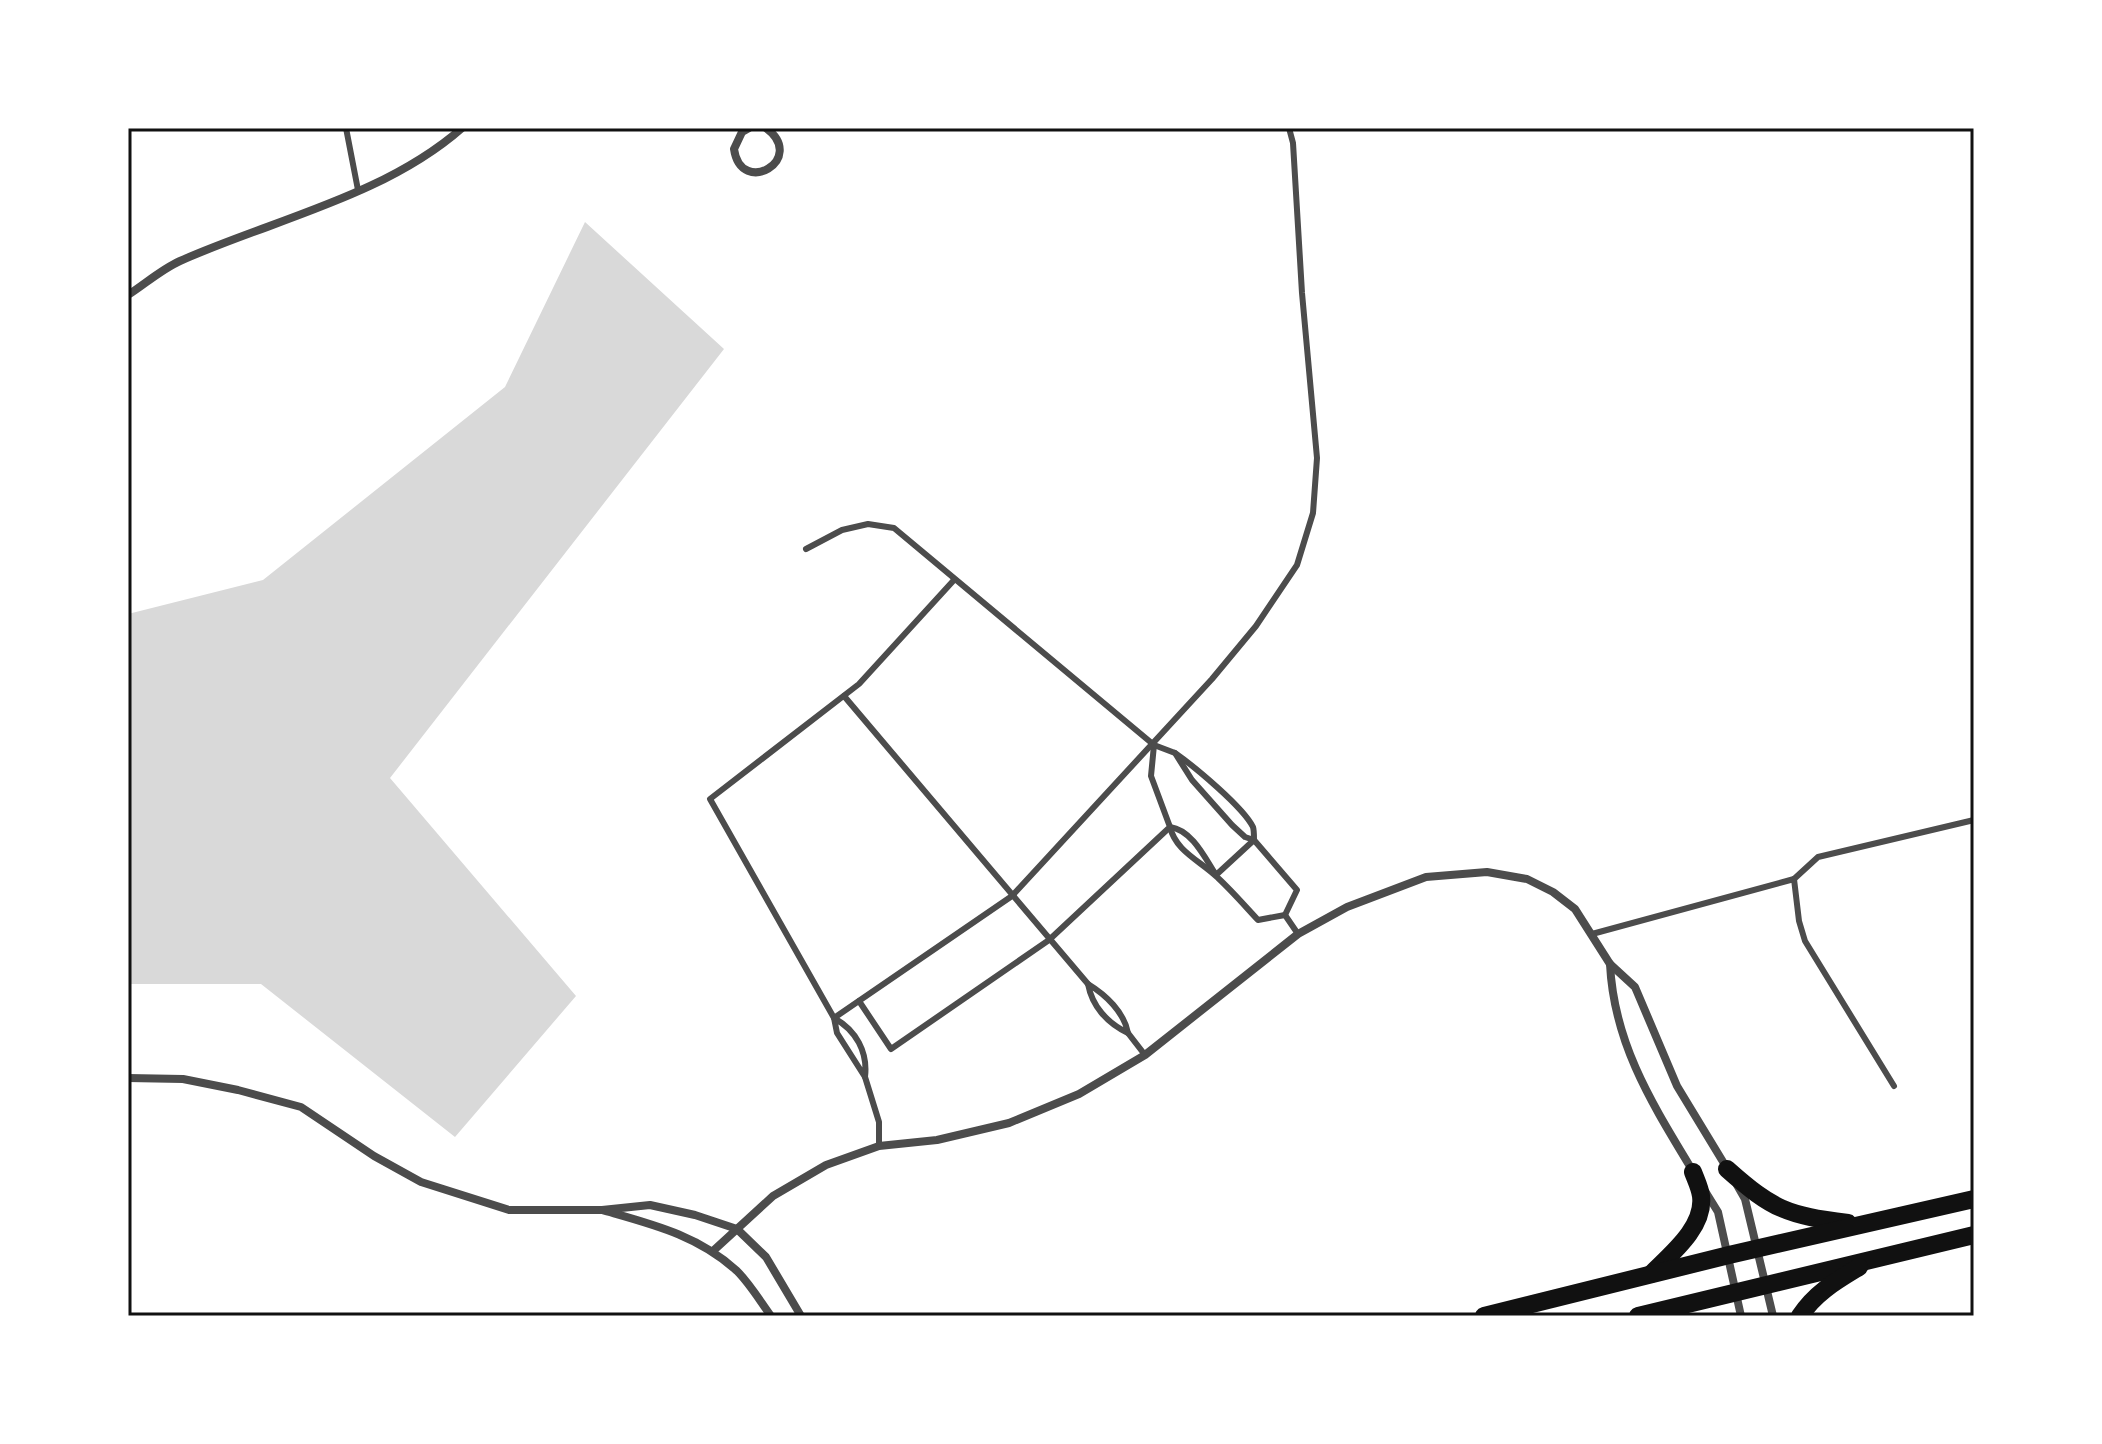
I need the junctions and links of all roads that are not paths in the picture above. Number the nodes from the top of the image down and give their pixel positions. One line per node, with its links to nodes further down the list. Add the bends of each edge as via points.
1 (346, 128): 6 (lane)
2 (462, 128): 6 (street, via 437,150)
3 (749, 128): 5 (street, via 734,149 738,163 753,173 765,172 781,151)
4 (1289, 128): 11 (lane, via 1317,458 1313,513 1297,565 1256,626)
5 (769, 129)
6 (358, 190): 7 (street, via 177,262)
7 (128, 295)
8 (806, 549): 9 (lane, via 842,530 868,524 894,528)
9 (954, 580): 10 (lane); 11 (lane)
10 (844, 696): 18 (lane); 26 (lane, via 710,799)
11 (1154, 745): 12 (lane); 14 (lane, via 1151,776); 18 (lane)
12 (1175, 753): 15 (lane, via 1232,825); 15 (lane, via 1202,772 1242,815 1254,829)
13 (1974, 820): 17 (lane, via 1818,857)
14 (1170, 827): 16 (lane, via 1191,857); 16 (lane, via 1180,828 1200,848); 22 (lane)
15 (1254, 840): 16 (lane); 19 (lane, via 1297,890)
16 (1216, 875): 19 (lane, via 1258,920)
17 (1794, 879): 21 (lane); 31 (lane, via 1805,941)
18 (1012, 896): 22 (lane); 25 (lane)
19 (1285, 915): 20 (lane)
20 (1298, 934): 21 (street, via 1347,907 1426,877 1487,872 1527,879 1553,892 1575,909); 28 (street)
21 (1592, 934): 23 (street)
22 (1049, 940): 24 (lane); 25 (lane, via 891,1049)
23 (1610, 964): 33 (street, via 1635,987 1677,1086); 34 (street, via 1611,995 1626,1049)
24 (1088, 984): 27 (lane, via 1125,1020); 27 (lane, via 1091,1000 1115,1027)
25 (859, 1001): 26 (lane)
26 (834, 1018): 29 (lane, via 837,1033); 29 (lane, via 848,1026 861,1047)
27 (1128, 1033): 28 (lane)
28 (1145, 1055): 32 (street, via 1079,1094 1009,1123 937,1140)
29 (865, 1077): 32 (lane, via 879,1122)
30 (128, 1078): 36 (street, via 183,1079 301,1107 421,1182 509,1210)
31 (1894, 1086)
32 (879, 1146): 38 (street, via 826,1165 773,1196)
33 (1727, 1169): 37 (main road, via 1763,1201 1795,1215); 40 (street, via 1745,1199)
34 (1693, 1172): 42 (street, via 1718,1212); 44 (main road, via 1702,1197 1699,1215 1690,1233)
35 (1974, 1199): 37 (main road)
36 (602, 1210): 38 (street, via 650,1205); 41 (street, via 676,1231)
37 (1863, 1224): 40 (main road)
38 (737, 1229): 41 (street); 48 (street, via 766,1257)
39 (1974, 1235): 43 (main road)
40 (1758, 1249): 42 (main road); 45 (street)
41 (713, 1251): 47 (street, via 739,1274)
42 (1729, 1255): 44 (main road); 46 (street)
43 (1873, 1258): 45 (main road); 53 (main road, via 1825,1288)
44 (1651, 1275): 49 (main road)
45 (1764, 1284): 46 (main road); 52 (street)
46 (1734, 1291): 50 (main road); 51 (street)
47 (771, 1316)
48 (801, 1316)
49 (1484, 1316)
50 (1638, 1316)
51 (1741, 1316)
52 (1773, 1316)
53 (1800, 1316)

